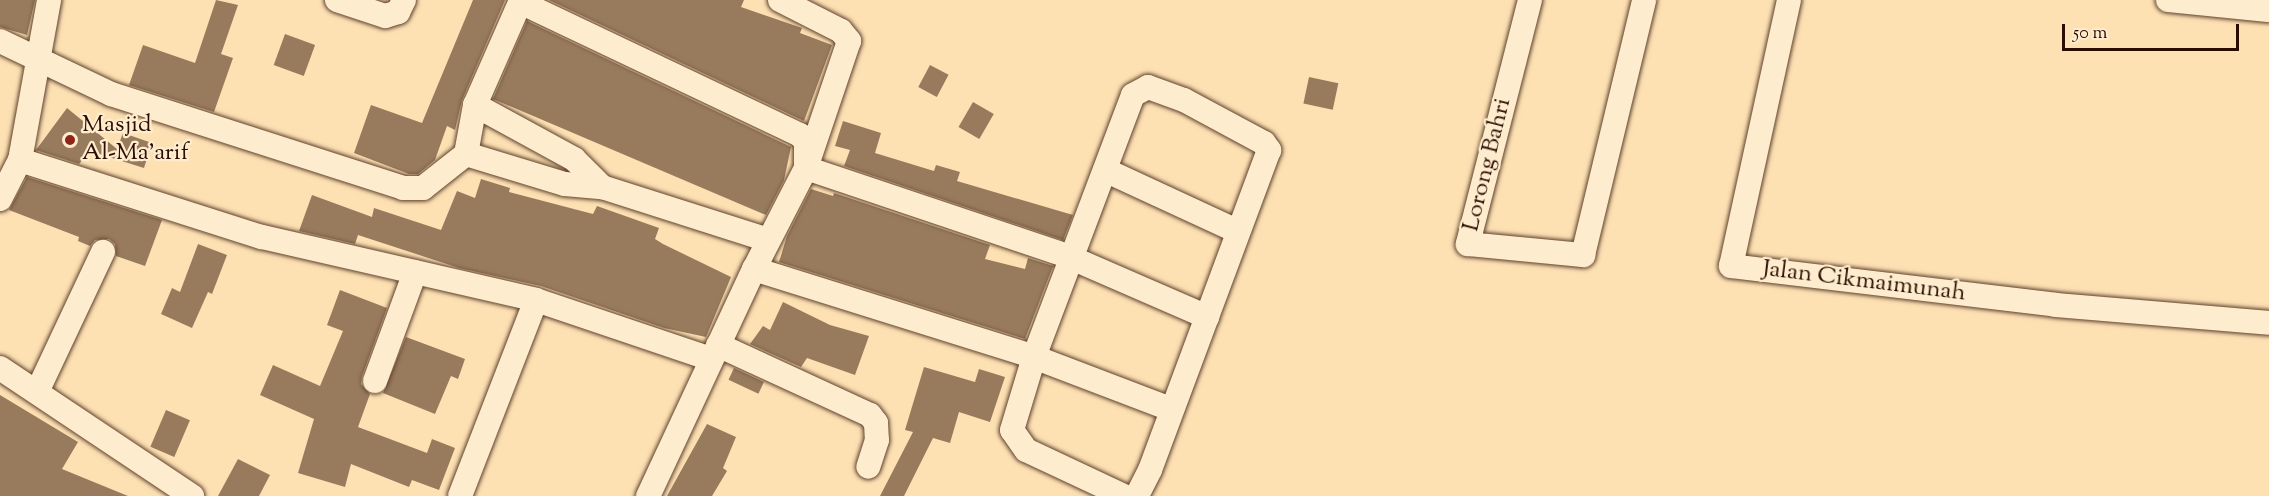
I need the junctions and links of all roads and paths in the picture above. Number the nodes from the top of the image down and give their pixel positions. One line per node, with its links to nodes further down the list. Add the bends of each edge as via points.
1 (49, 0): 12 (street)
2 (337, 0): 3 (street, via 386,16 398,12)
3 (404, 0)
4 (780, 0): 16 (street, via 841,31 849,41)
5 (1530, 0): 6 (street, Lorong Bahri, via 1468,244 1583,255)
6 (1644, 0)
7 (1788, 0): 28 (street, Jalan Cikmaimunah, via 1731,266 2056,305)
8 (2168, 0): 10 (street)
9 (521, 1): 13 (street); 16 (street, via 800,135 806,142)
10 (2269, 9)
11 (0, 41): 12 (street)
12 (39, 61): 14 (street, via 111,94 412,190 431,184); 15 (street)
13 (475, 105): 14 (street); 18 (street, via 574,159)
14 (466, 154): 18 (street, via 565,184)
15 (20, 160): 19 (street); 25 (street, via 262,237)
16 (806, 168): 21 (street); 23 (street)
17 (1105, 170): 20 (street); 20 (street, via 1133,95 1148,87 1184,100 1264,143 1269,150); 23 (street)
18 (602, 187): 21 (street)
19 (0, 199)
20 (1237, 231): 27 (street)
21 (768, 240): 24 (street)
22 (103, 252): 33 (street)
23 (1072, 258): 27 (street); 30 (street)
24 (754, 269): 29 (street); 30 (street)
25 (415, 272): 26 (street); 32 (street)
26 (536, 300): 29 (street); 37 (street)
27 (1207, 317): 34 (street)
28 (2269, 323)
29 (714, 352): 35 (street, via 870,415 876,423 877,440); 38 (street)
30 (1034, 357): 34 (street); 39 (street, via 1012,430 1017,442 1034,454)
31 (0, 368): 33 (street)
32 (375, 381)
33 (37, 392): 36 (street)
34 (1170, 409): 40 (street)
35 (868, 467)
36 (192, 496)
37 (460, 496)
38 (648, 496)
39 (1124, 496)
40 (1137, 496)

